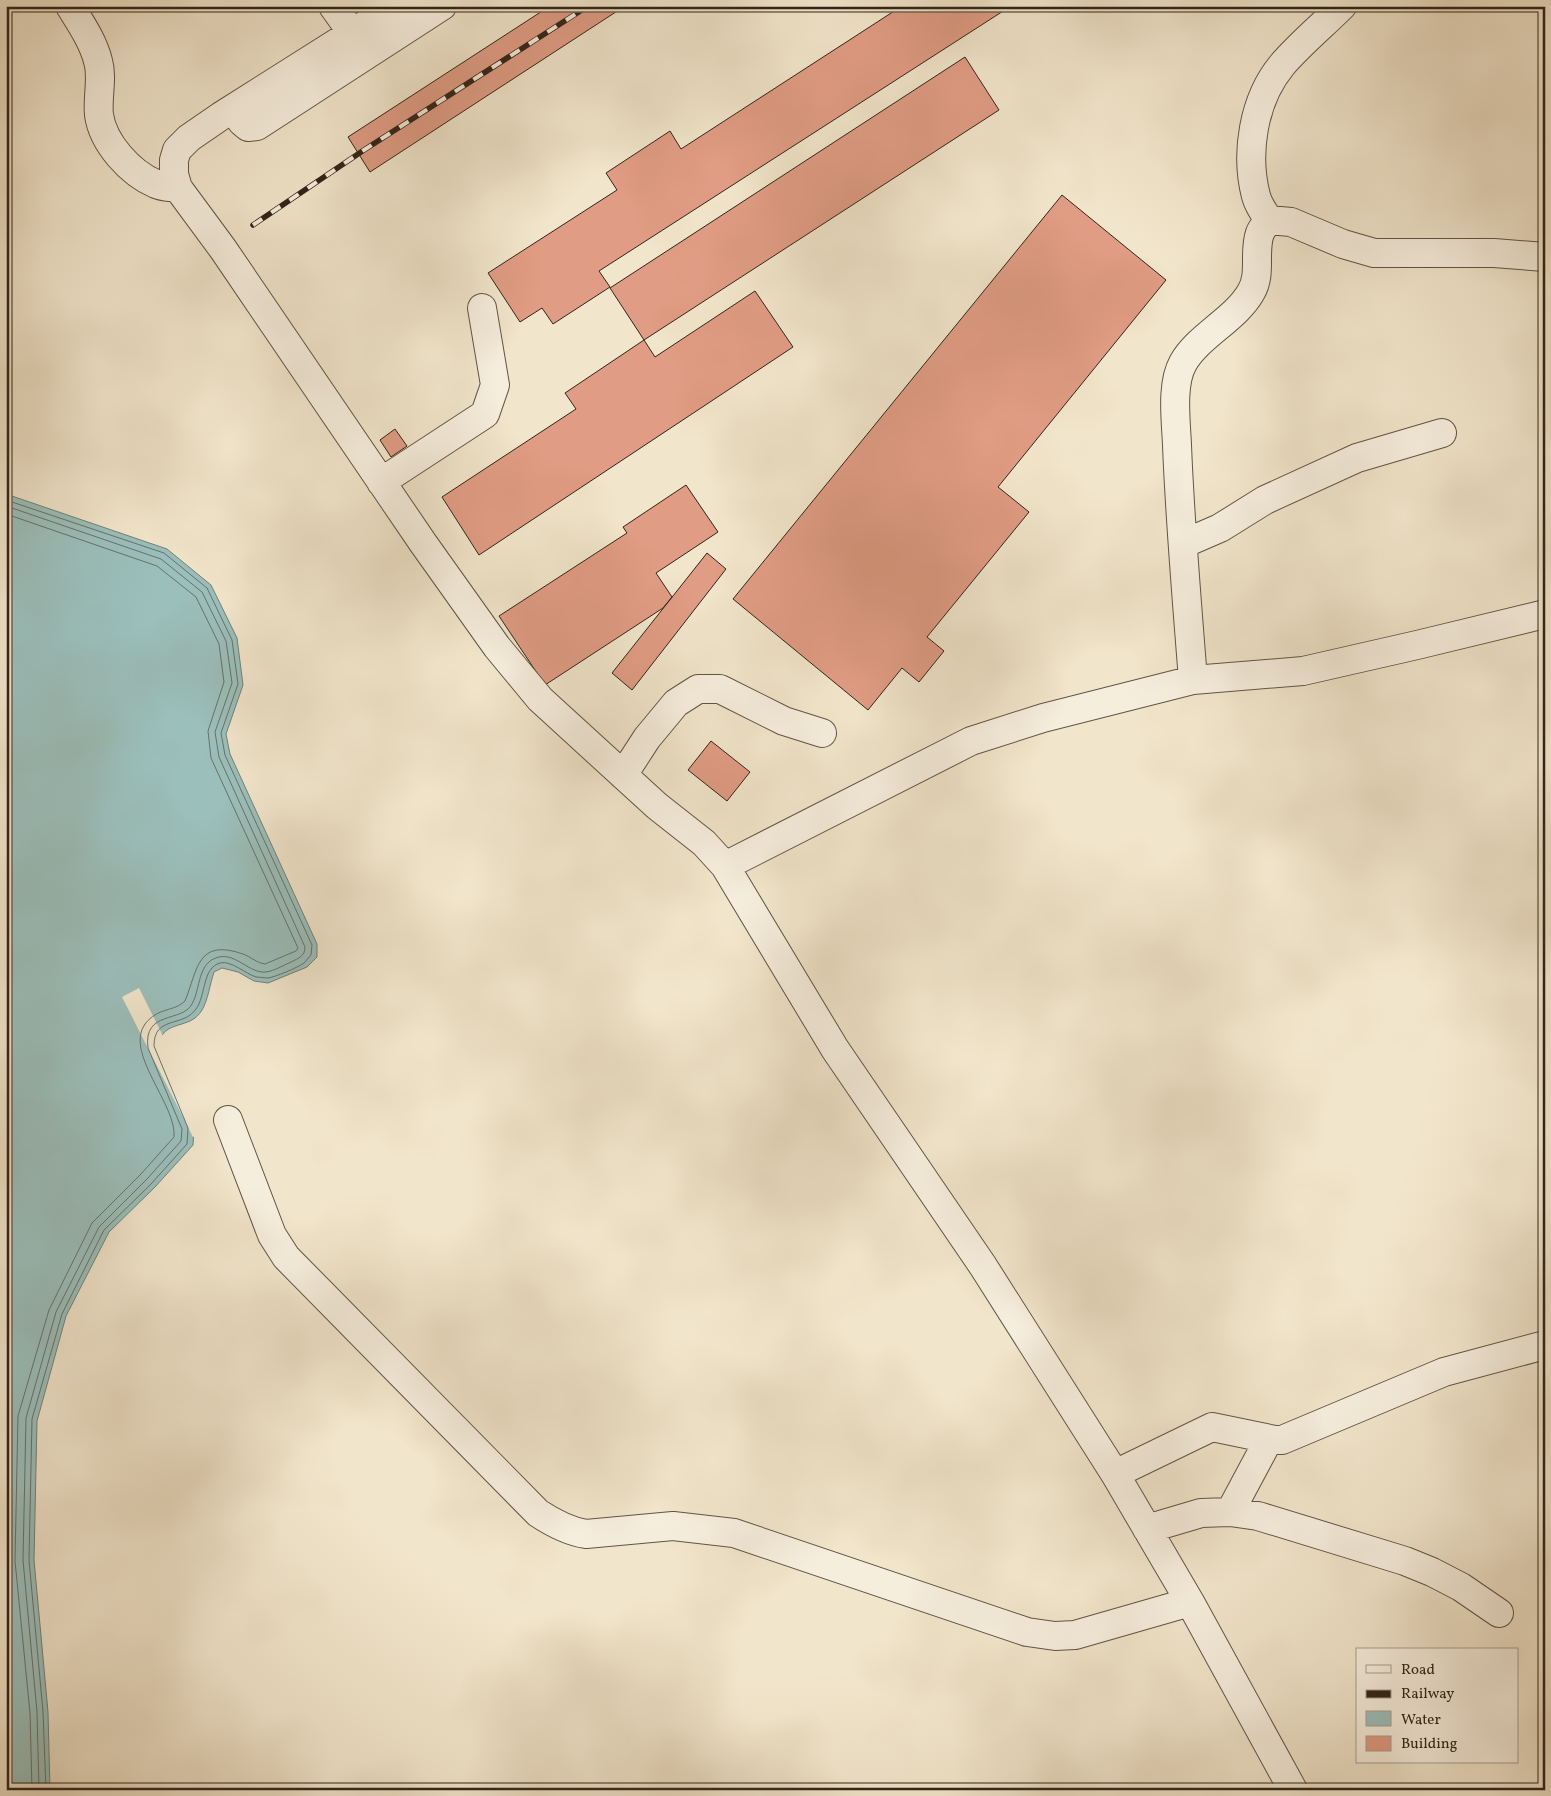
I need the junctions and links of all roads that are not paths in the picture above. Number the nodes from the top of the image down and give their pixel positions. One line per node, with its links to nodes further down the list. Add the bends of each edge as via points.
1 (70, 6): 8 (street, via 92,42 99,62 99,115 122,161 157,184)
2 (333, 6): 6 (street)
3 (395, 6): 6 (street)
4 (442, 6): 7 (street, via 257,126 248,127)
5 (1342, 6): 9 (street, via 1282,65 1260,104 1252,136 1252,173 1257,198)
6 (352, 34): 7 (street)
7 (233, 109): 8 (street, via 189,138 177,150 174,174)
8 (178, 188): 13 (street)
9 (1268, 220): 10 (street, via 1291,222 1374,253 1494,253); 14 (street, via 1257,245 1253,290 1246,301 1195,348 1183,363 1178,377 1176,409)
10 (1545, 257)
11 (482, 308): 13 (street, via 495,385 485,414)
12 (1442, 433): 14 (street, via 1357,458 1265,500 1220,528)
13 (381, 482): 18 (street, via 497,647 540,699)
14 (1183, 544): 16 (street)
15 (1545, 614): 16 (street, via 1302,671)
16 (1193, 680): 19 (street, via 1043,718 971,741)
17 (822, 733): 18 (street, via 784,721 720,689 698,689 676,703 647,738)
18 (623, 775): 19 (street, via 704,843)
19 (725, 866): 23 (street, via 835,1049 983,1266)
20 (228, 1120): 26 (street, via 272,1236 286,1258 538,1513 556,1525 586,1534 673,1526 734,1532 1027,1632 1055,1636 1075,1635)
21 (1545, 1345): 22 (street, via 1444,1372 1282,1440)
22 (1269, 1439): 23 (street, via 1212,1427); 24 (street)
23 (1115, 1474): 25 (street)
24 (1230, 1512): 25 (street, via 1201,1513); 27 (street, via 1258,1516 1405,1561 1461,1587)
25 (1147, 1529): 26 (street)
26 (1190, 1602): 28 (street)
27 (1499, 1613)
28 (1293, 1790)

